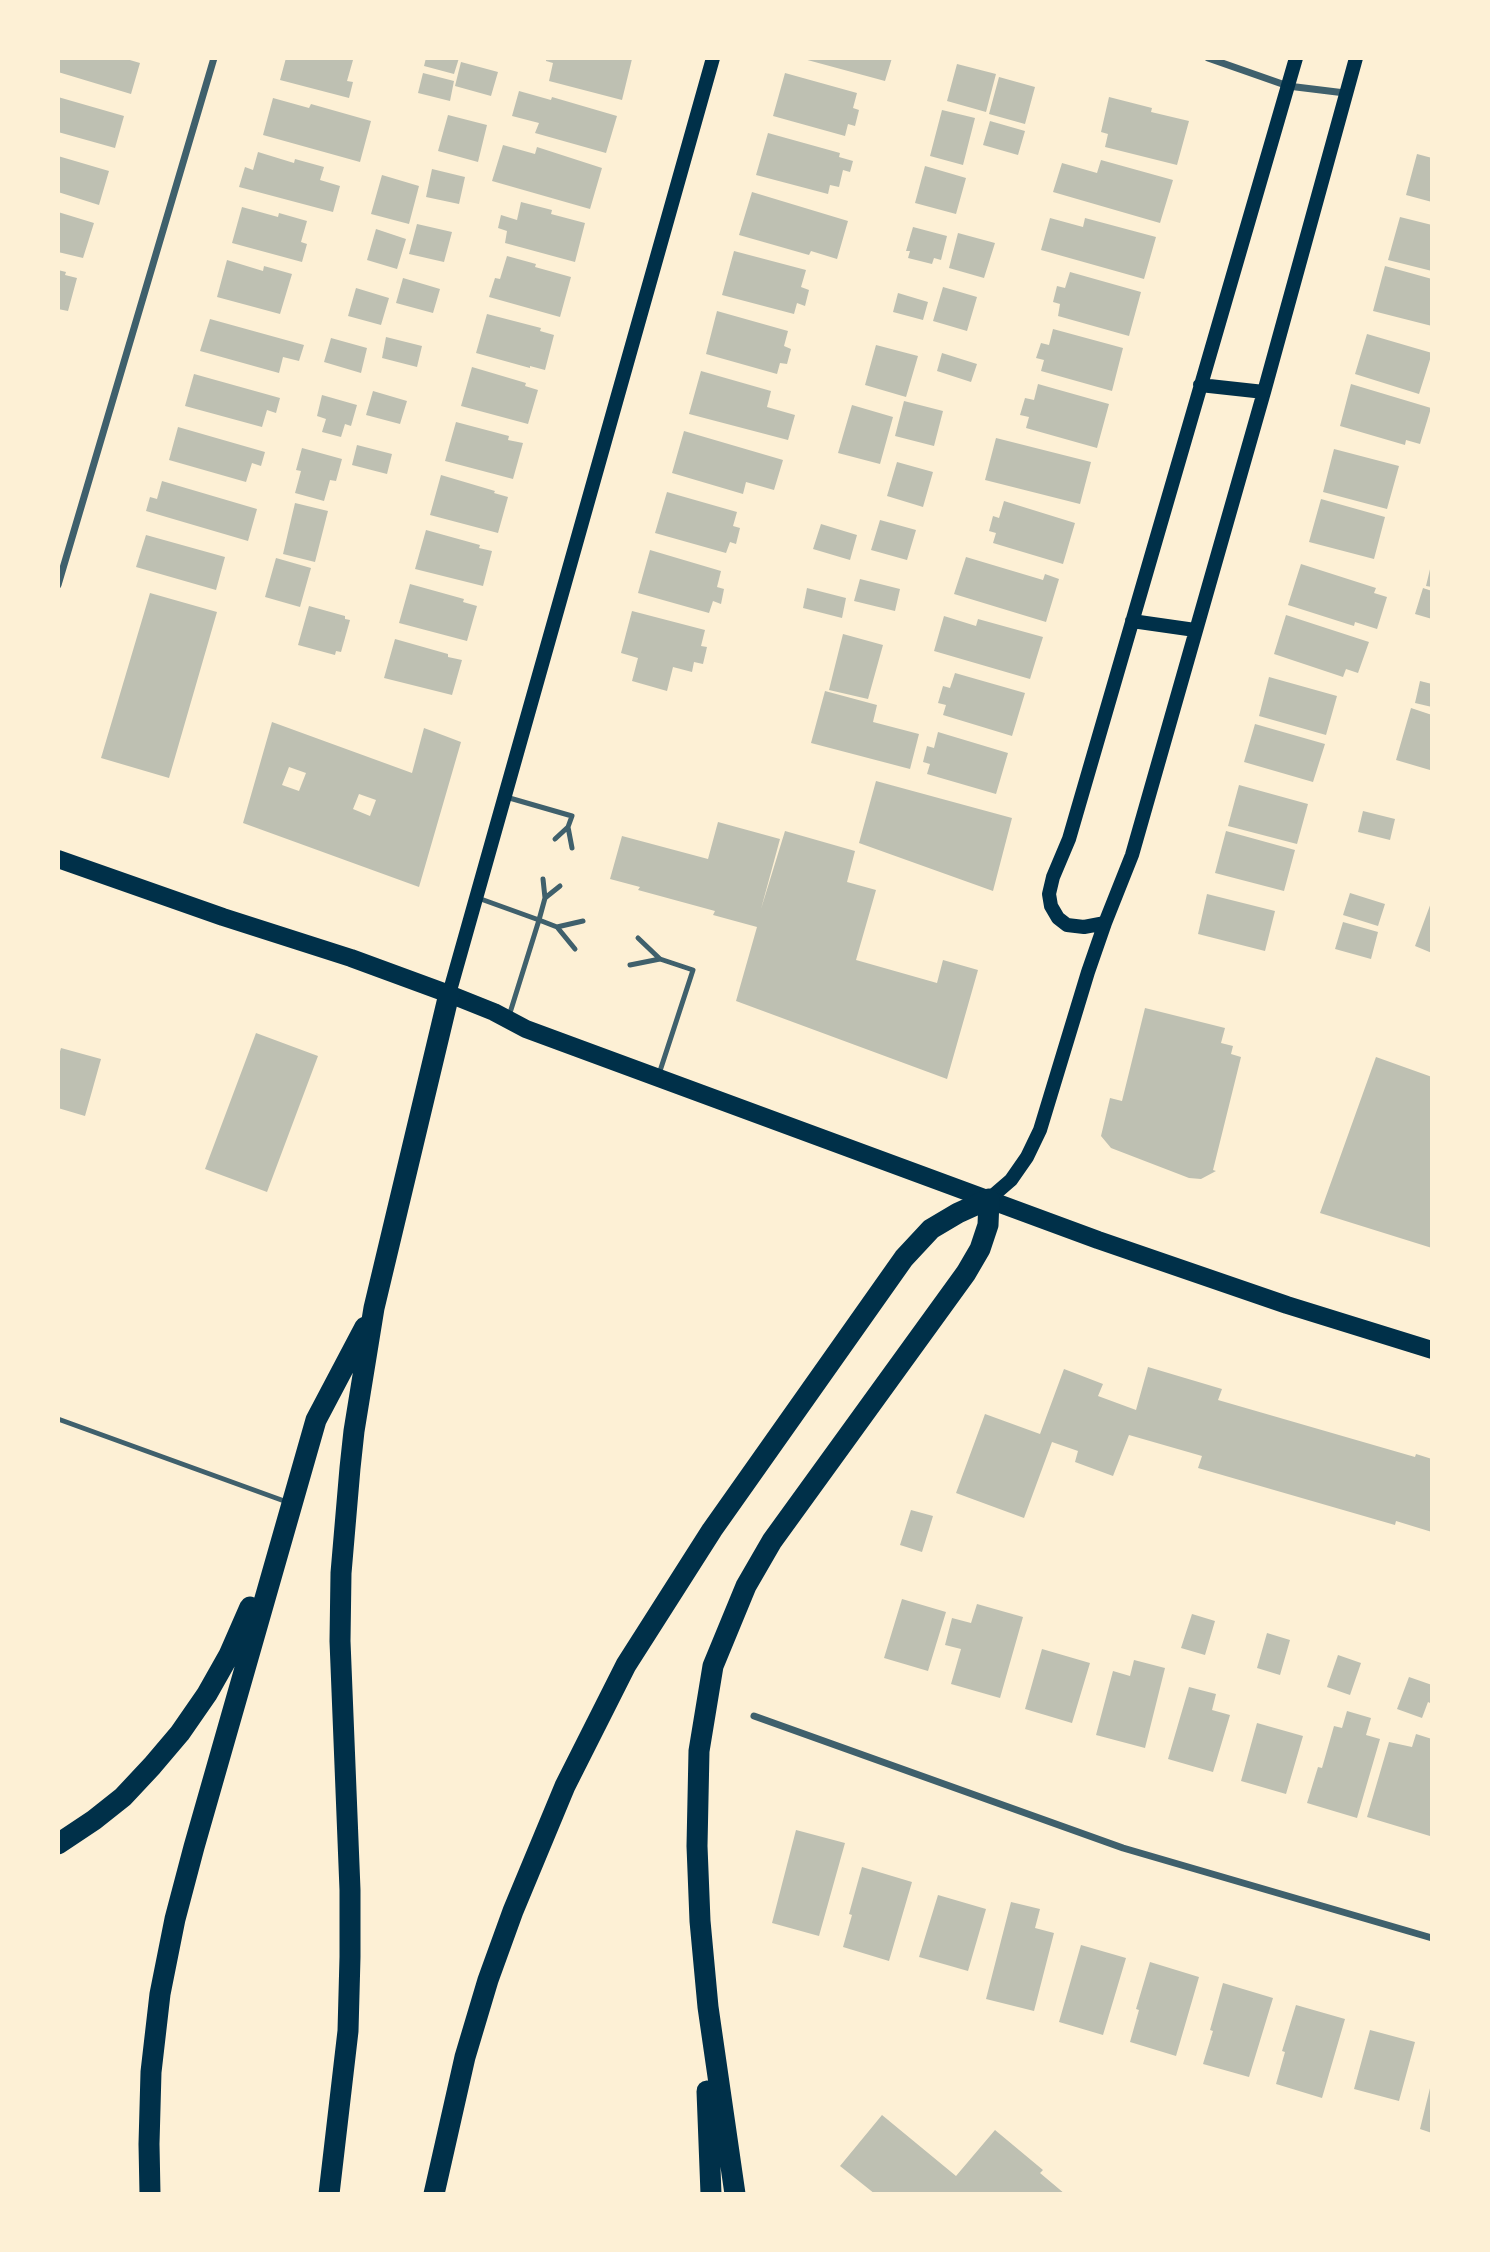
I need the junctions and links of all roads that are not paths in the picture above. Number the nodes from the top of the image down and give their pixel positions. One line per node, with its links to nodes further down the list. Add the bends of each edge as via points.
1 (215, 58): 10 (street)
2 (713, 58): 13 (main road)
3 (1208, 58): 6 (street)
4 (1296, 58): 6 (main road)
5 (1356, 58): 7 (main road)
6 (1288, 86): 7 (street); 8 (main road)
7 (1345, 93): 9 (main road)
8 (1200, 385): 9 (main road); 11 (main road)
9 (1264, 392): 12 (main road)
10 (58, 585)
11 (1132, 621): 12 (main road); 24 (main road, via 1049,894 1051,906 1067,925)
12 (1195, 630): 24 (main road, via 1132,855)
13 (504, 797): 14 (lane, via 572,816); 20 (main road)
14 (568, 827): 15 (lane); 16 (lane)
15 (555, 839)
16 (572, 848)
17 (58, 859): 30 (main road)
18 (543, 879): 21 (lane)
19 (560, 886): 21 (lane)
20 (475, 897): 22 (lane); 30 (main road)
21 (545, 898): 22 (lane)
22 (539, 920): 25 (lane); 31 (lane)
23 (583, 921): 25 (lane)
24 (1105, 923): 33 (main road, via 1040,1130 1012,1180)
25 (557, 927): 27 (lane)
26 (638, 938): 28 (lane)
27 (575, 949)
28 (660, 959): 29 (lane); 32 (lane, via 693,970)
29 (630, 965)
30 (449, 994): 31 (main road); 34 (highway)
31 (509, 1019): 32 (main road)
32 (658, 1077): 33 (main road)
33 (989, 1199): 35 (main road, via 1239,1289); 40 (highway, via 988,1225 966,1273 772,1541 728,1628 713,1666 699,1751); 44 (highway, via 932,1229 904,1258 712,1530 626,1665 565,1786 513,1911 465,2057)
34 (374, 1308): 37 (highway, via 316,1419); 43 (highway, via 354,1431 341,1573 350,1957 348,2031)
35 (1432, 1350)
36 (58, 1419): 37 (lane)
37 (290, 1504): 39 (highway, via 229,1655 207,1694 180,1733 123,1797); 42 (highway, via 175,1919 151,2072)
38 (754, 1716): 41 (street, via 1123,1848)
39 (58, 1844)
40 (700, 1920): 45 (highway); 46 (highway)
41 (1432, 1938)
42 (150, 2194)
43 (329, 2194)
44 (434, 2194)
45 (711, 2194)
46 (735, 2194)

